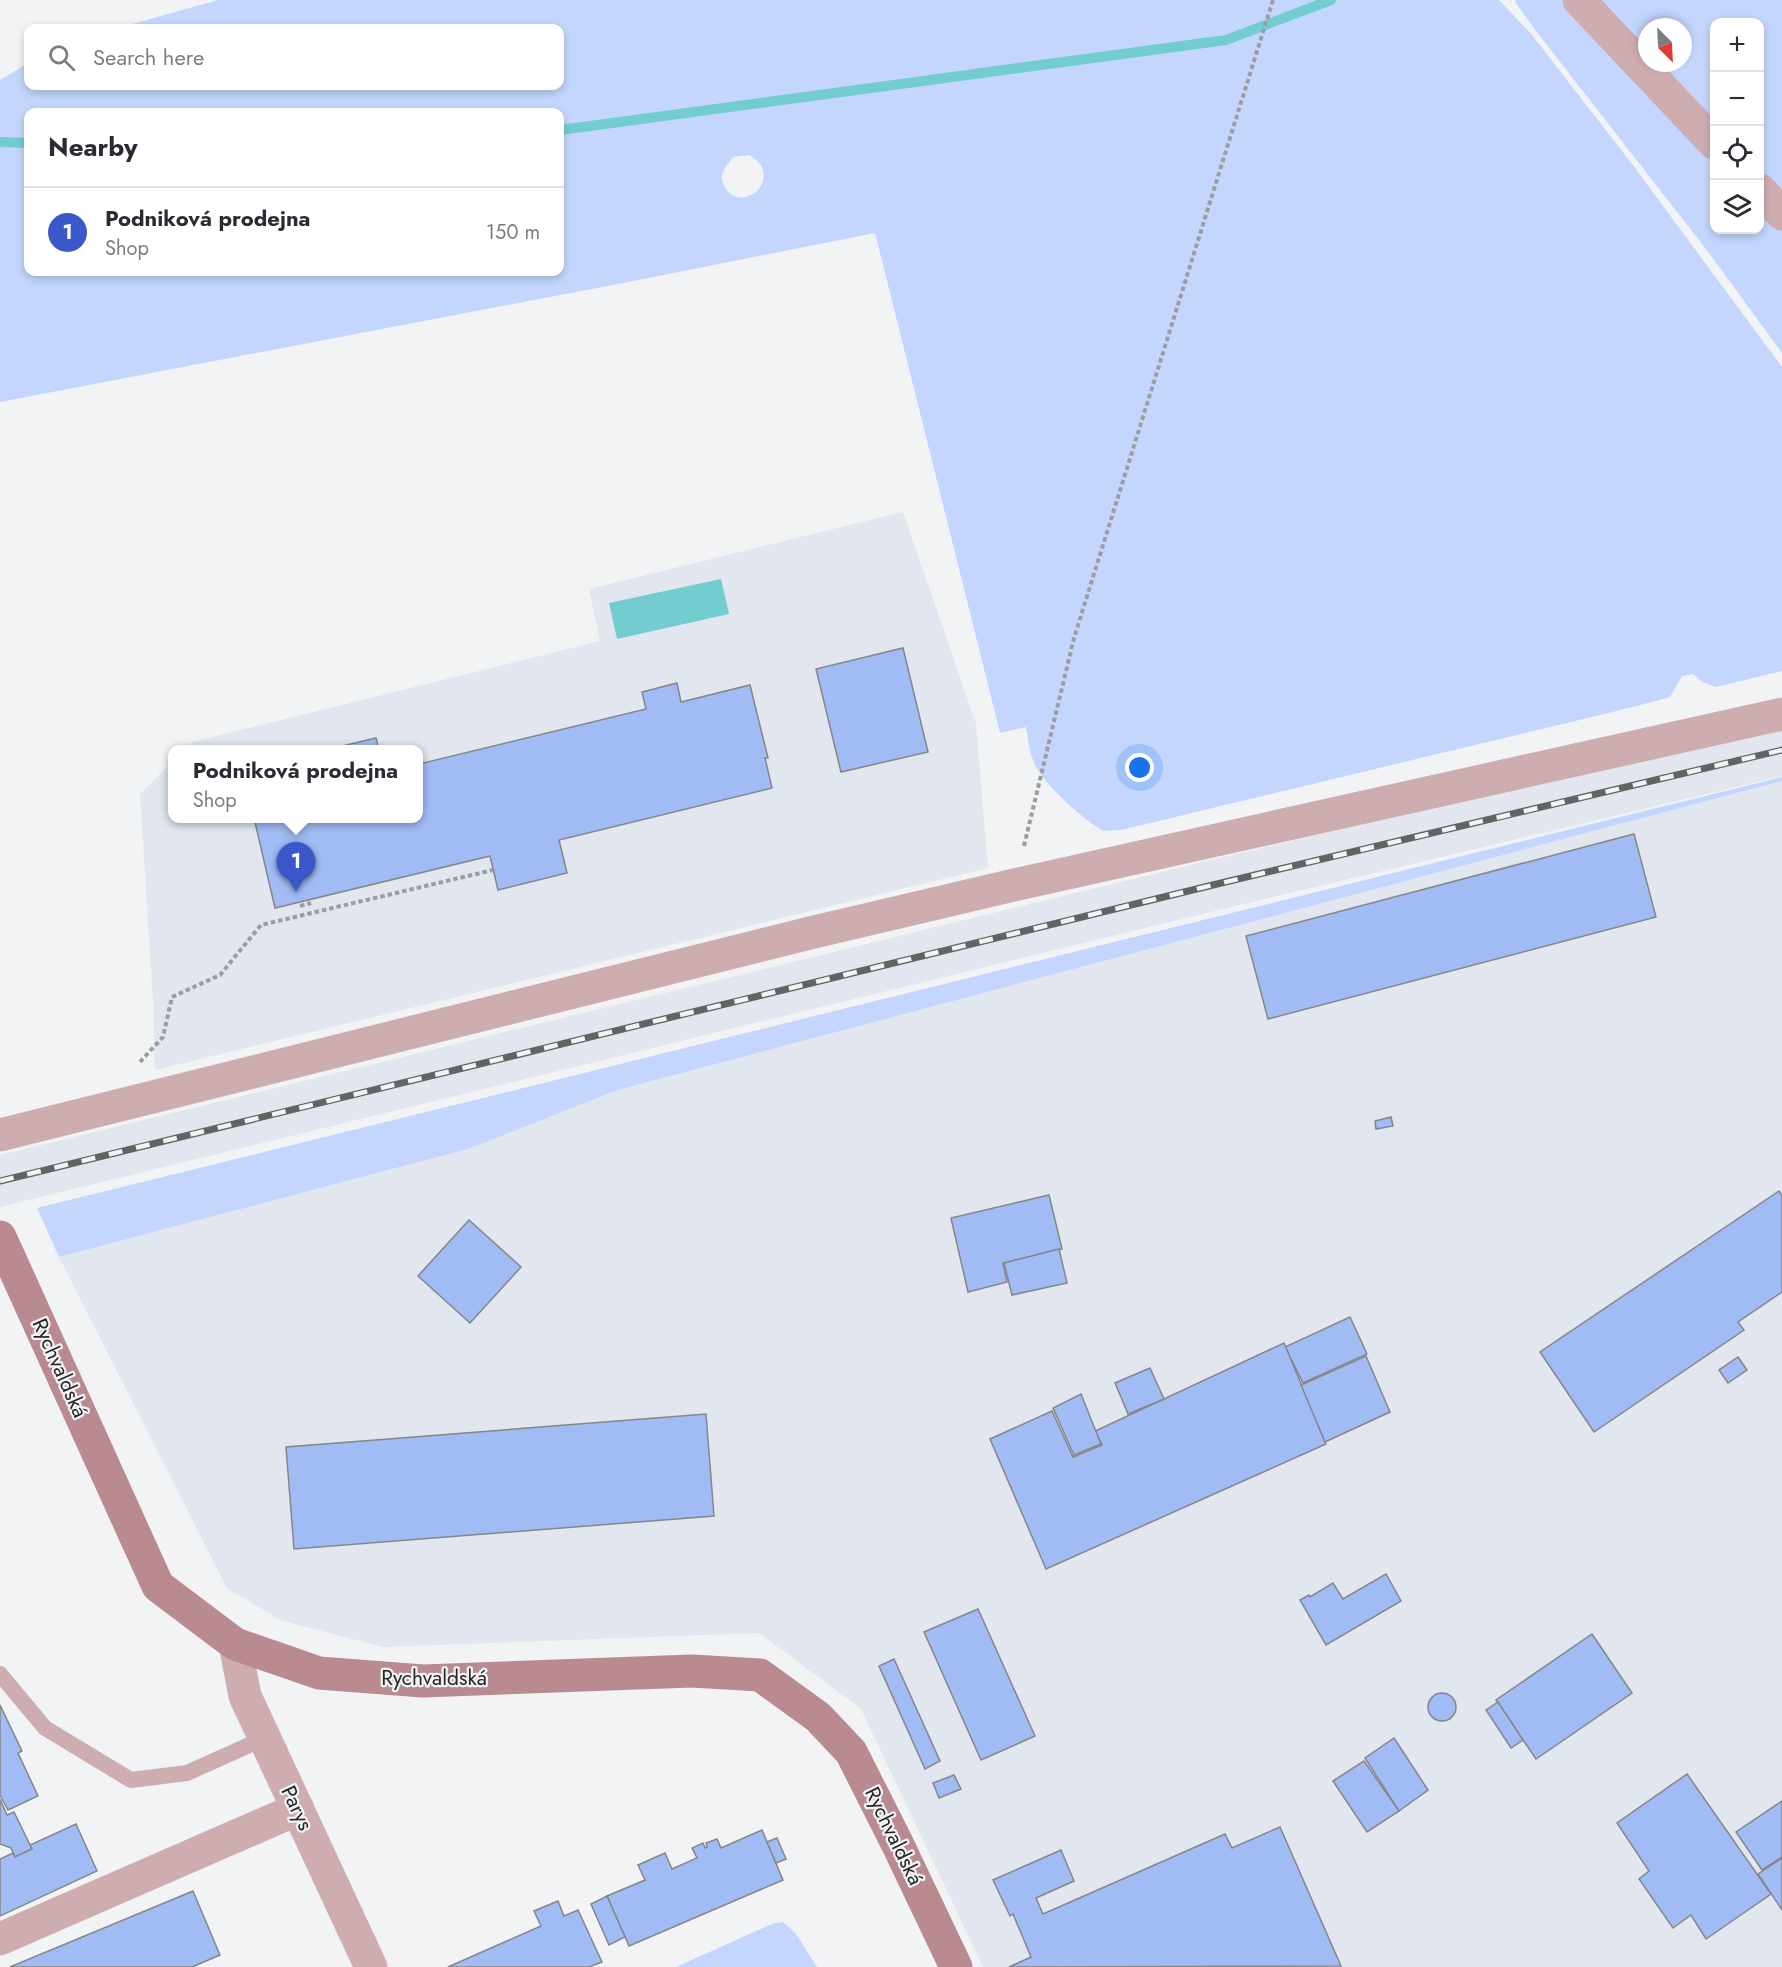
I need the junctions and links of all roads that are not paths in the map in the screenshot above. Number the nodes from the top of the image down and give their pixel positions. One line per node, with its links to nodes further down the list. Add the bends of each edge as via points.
1 (1579, 0): 2 (street)
2 (1710, 139)
3 (1764, 194): 4 (street)
4 (1782, 214)
5 (1782, 714): 6 (street, via 764,944)
6 (0, 1135)
7 (0, 1237): 8 (street, Rychvaldská, via 158,1586)
8 (235, 1644): 10 (street, Parys, via 245,1696); 14 (street, Rychvaldská, via 319,1673 423,1681 692,1671 760,1675 818,1717 851,1752)
9 (0, 1674): 10 (lane, via 45,1728 131,1779 187,1773)
10 (265, 1738): 11 (street, Parys)
11 (298, 1809): 12 (street); 13 (street, Parys)
12 (0, 1939)
13 (371, 1967)
14 (956, 1967)

